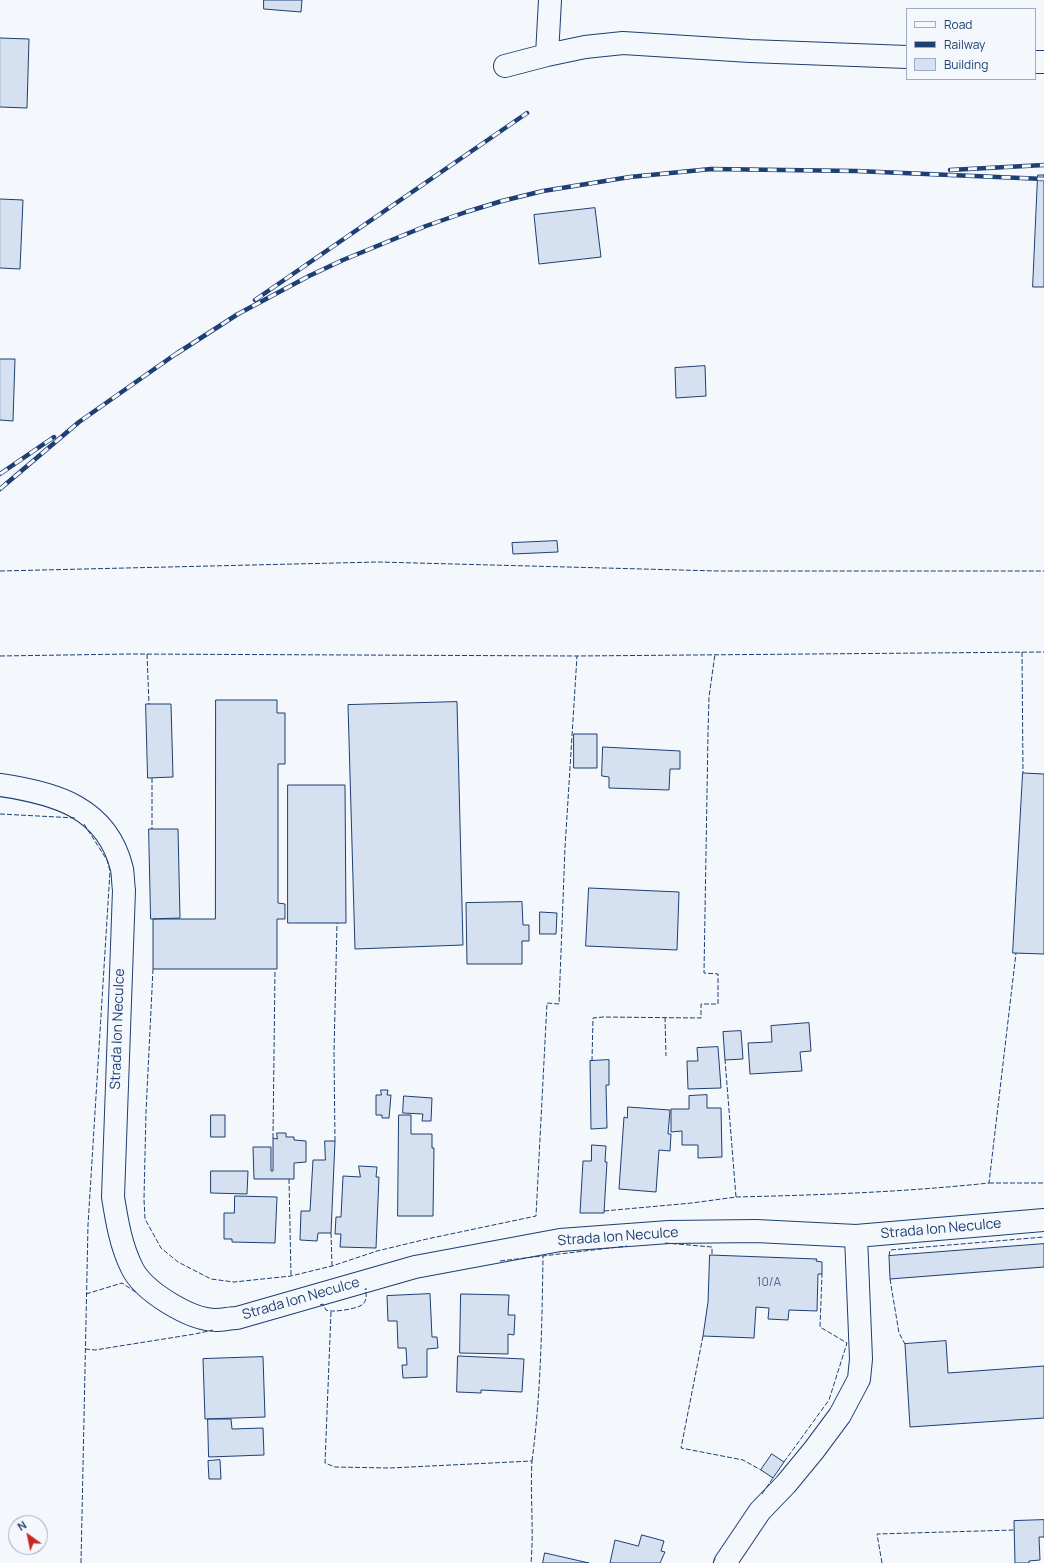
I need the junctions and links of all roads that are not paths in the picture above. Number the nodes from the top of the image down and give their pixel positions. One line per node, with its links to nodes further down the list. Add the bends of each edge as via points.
1 (550, 0): 2 (street)
2 (547, 55): 3 (street, via 623,43); 4 (street)
3 (906, 57)
4 (505, 66)
5 (0, 785): 7 (street, Strada Ion Neculce, via 51,796 82,810 96,821 106,834 122,869 124,890 112,1198 120,1239 132,1269 143,1284 188,1313 216,1320 237,1318 415,1267 560,1240 669,1232)
6 (1044, 1220): 7 (street, Strada Ion Neculce)
7 (856, 1236): 8 (street, via 861,1360 859,1378 840,1415 786,1484 760,1511)
8 (725, 1563)

